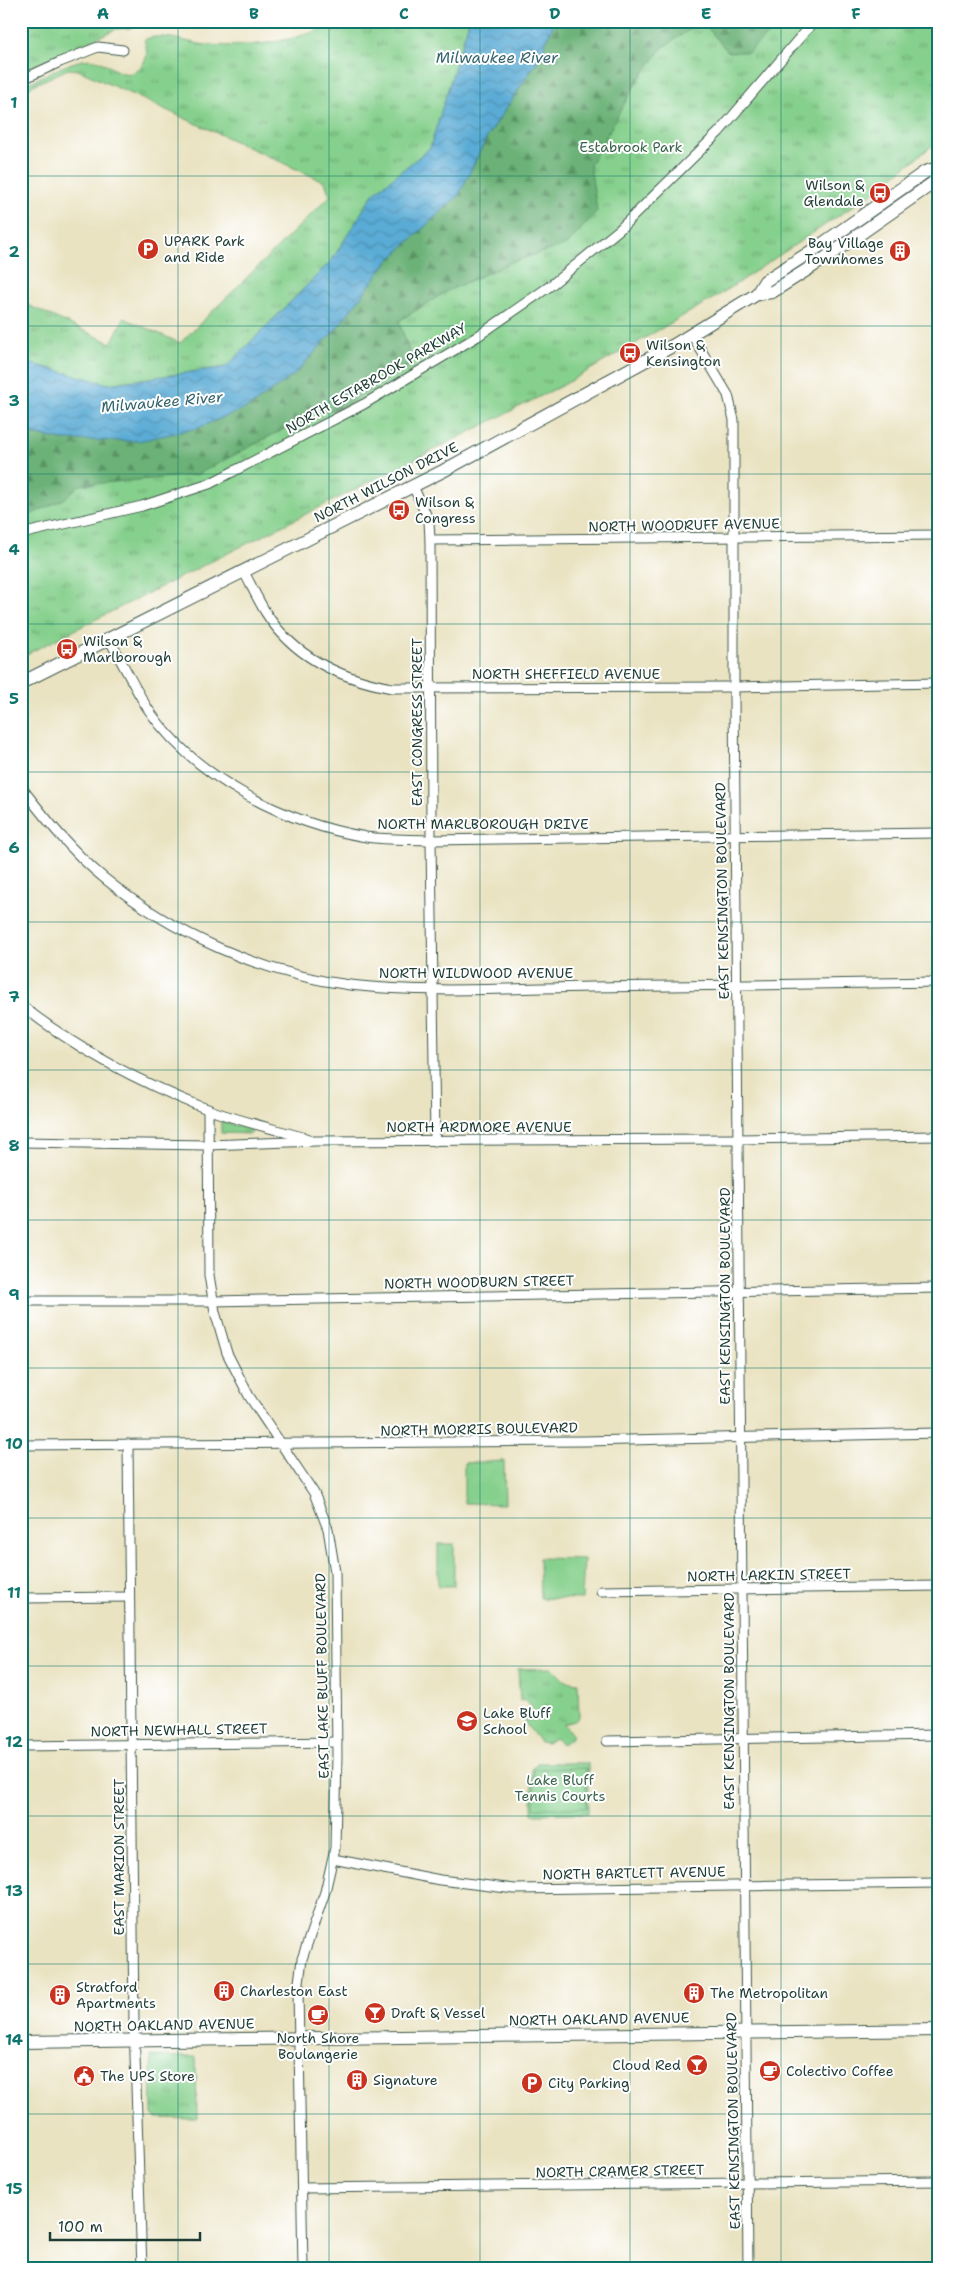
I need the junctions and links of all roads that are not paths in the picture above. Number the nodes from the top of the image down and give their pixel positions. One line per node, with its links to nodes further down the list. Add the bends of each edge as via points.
1 (814, 21): 9 (street, NORTH ESTABROOK PARKWAY, via 719,132 620,229 550,286 478,336 364,404 209,484 142,506)
2 (123, 50): 3 (street, via 98,48)
3 (21, 80)
4 (938, 168): 6 (street, NORTH WILSON DRIVE, via 925,172 765,281)
5 (938, 176): 6 (street, NORTH WILSON DRIVE, via 933,183 824,259 772,292)
6 (757, 294): 7 (street, NORTH WILSON DRIVE)
7 (692, 334): 8 (street, NORTH WILSON DRIVE); 11 (street, EAST KENSINGTON BOULEVARD, via 732,405)
8 (413, 486): 12 (street, EAST CONGRESS STREET, via 430,521); 13 (street, NORTH WILSON DRIVE)
9 (21, 534)
10 (938, 535): 11 (street, NORTH WOODRUFF AVENUE)
11 (734, 538): 12 (street, NORTH WOODRUFF AVENUE); 17 (street, EAST KENSINGTON BOULEVARD)
12 (430, 540): 18 (street, EAST CONGRESS STREET)
13 (244, 572): 14 (street, NORTH WILSON DRIVE); 18 (street, NORTH SHEFFIELD AVENUE, via 267,614 307,656 363,683 392,688)
14 (109, 640): 15 (street, NORTH WILSON DRIVE); 22 (street, NORTH MARLBOROUGH DRIVE, via 160,724 186,752 241,791 305,822 342,832 387,839)
15 (21, 683)
16 (938, 683): 17 (street, NORTH SHEFFIELD AVENUE)
17 (734, 687): 18 (street, NORTH SHEFFIELD AVENUE); 21 (street, EAST KENSINGTON BOULEVARD)
18 (431, 688): 22 (street, EAST CONGRESS STREET)
19 (21, 787): 25 (street, NORTH WILDWOOD AVENUE, via 50,825 103,878 170,923 223,949 287,972 349,985)
20 (938, 833): 21 (street, NORTH MARLBOROUGH DRIVE)
21 (735, 836): 22 (street, NORTH MARLBOROUGH DRIVE); 24 (street, EAST KENSINGTON BOULEVARD)
22 (431, 840): 25 (street, EAST CONGRESS STREET)
23 (938, 982): 24 (street, NORTH WILDWOOD AVENUE)
24 (737, 985): 25 (street, NORTH WILDWOOD AVENUE); 29 (street, EAST KENSINGTON BOULEVARD)
25 (433, 990): 31 (street, EAST CONGRESS STREET)
26 (21, 1005): 27 (street, via 98,1057)
27 (208, 1109): 30 (street); 33 (street, EAST LAKE BLUFF BOULEVARD)
28 (938, 1136): 29 (street, NORTH ARDMORE AVENUE)
29 (738, 1140): 31 (street, NORTH ARDMORE AVENUE); 35 (street, EAST KENSINGTON BOULEVARD)
30 (316, 1141): 31 (street, NORTH ARDMORE AVENUE); 33 (street, NORTH ARDMORE AVENUE)
31 (436, 1141)
32 (21, 1142): 33 (street, NORTH ARDMORE AVENUE)
33 (207, 1145): 37 (street, EAST LAKE BLUFF BOULEVARD, via 209,1275)
34 (938, 1288): 35 (street, NORTH WOODBURN STREET)
35 (739, 1290): 37 (street, NORTH WOODBURN STREET); 39 (street, EAST KENSINGTON BOULEVARD)
36 (21, 1301): 37 (street, NORTH WOODBURN STREET)
37 (213, 1301): 41 (street, EAST LAKE BLUFF BOULEVARD, via 227,1353 249,1396)
38 (938, 1434): 39 (street, NORTH MORRIS BOULEVARD)
39 (740, 1437): 41 (street, NORTH MORRIS BOULEVARD); 44 (street, EAST KENSINGTON BOULEVARD)
40 (128, 1444): 41 (street, NORTH MORRIS BOULEVARD); 42 (street, NORTH MORRIS BOULEVARD); 46 (street, EAST MARION STREET)
41 (281, 1444): 51 (street, EAST LAKE BLUFF BOULEVARD, via 314,1493 333,1548)
42 (21, 1445)
43 (938, 1586): 44 (street, NORTH LARKIN STREET)
44 (742, 1590): 45 (street, NORTH LARKIN STREET); 49 (street, EAST KENSINGTON BOULEVARD)
45 (601, 1591)
46 (129, 1596): 47 (street); 52 (street, EAST MARION STREET)
47 (21, 1598)
48 (938, 1735): 49 (street)
49 (743, 1738): 50 (street); 56 (street, EAST KENSINGTON BOULEVARD)
50 (608, 1741)
51 (337, 1742): 52 (street, NORTH NEWHALL STREET); 54 (street, EAST LAKE BLUFF BOULEVARD)
52 (132, 1745): 53 (street, NORTH NEWHALL STREET); 60 (street, EAST MARION STREET)
53 (21, 1746)
54 (334, 1859): 56 (street, NORTH BARTLETT AVENUE, via 440,1880 515,1889); 59 (street, EAST LAKE BLUFF BOULEVARD, via 302,1959)
55 (938, 1883): 56 (street, NORTH BARTLETT AVENUE)
56 (745, 1885): 58 (street, EAST KENSINGTON BOULEVARD)
57 (938, 2030): 58 (street, NORTH OAKLAND AVENUE)
58 (745, 2033): 59 (street, NORTH OAKLAND AVENUE); 63 (street, EAST KENSINGTON BOULEVARD)
59 (298, 2038): 60 (street, NORTH OAKLAND AVENUE); 64 (street, EAST LAKE BLUFF BOULEVARD)
60 (134, 2040): 61 (street, NORTH OAKLAND AVENUE); 65 (street, EAST MARION STREET)
61 (21, 2042)
62 (938, 2181): 63 (street, NORTH CRAMER STREET)
63 (746, 2183): 64 (street, NORTH CRAMER STREET); 67 (street, EAST KENSINGTON BOULEVARD)
64 (302, 2188): 66 (street, EAST LAKE BLUFF BOULEVARD)
65 (142, 2269)
66 (303, 2269)
67 (748, 2269)

